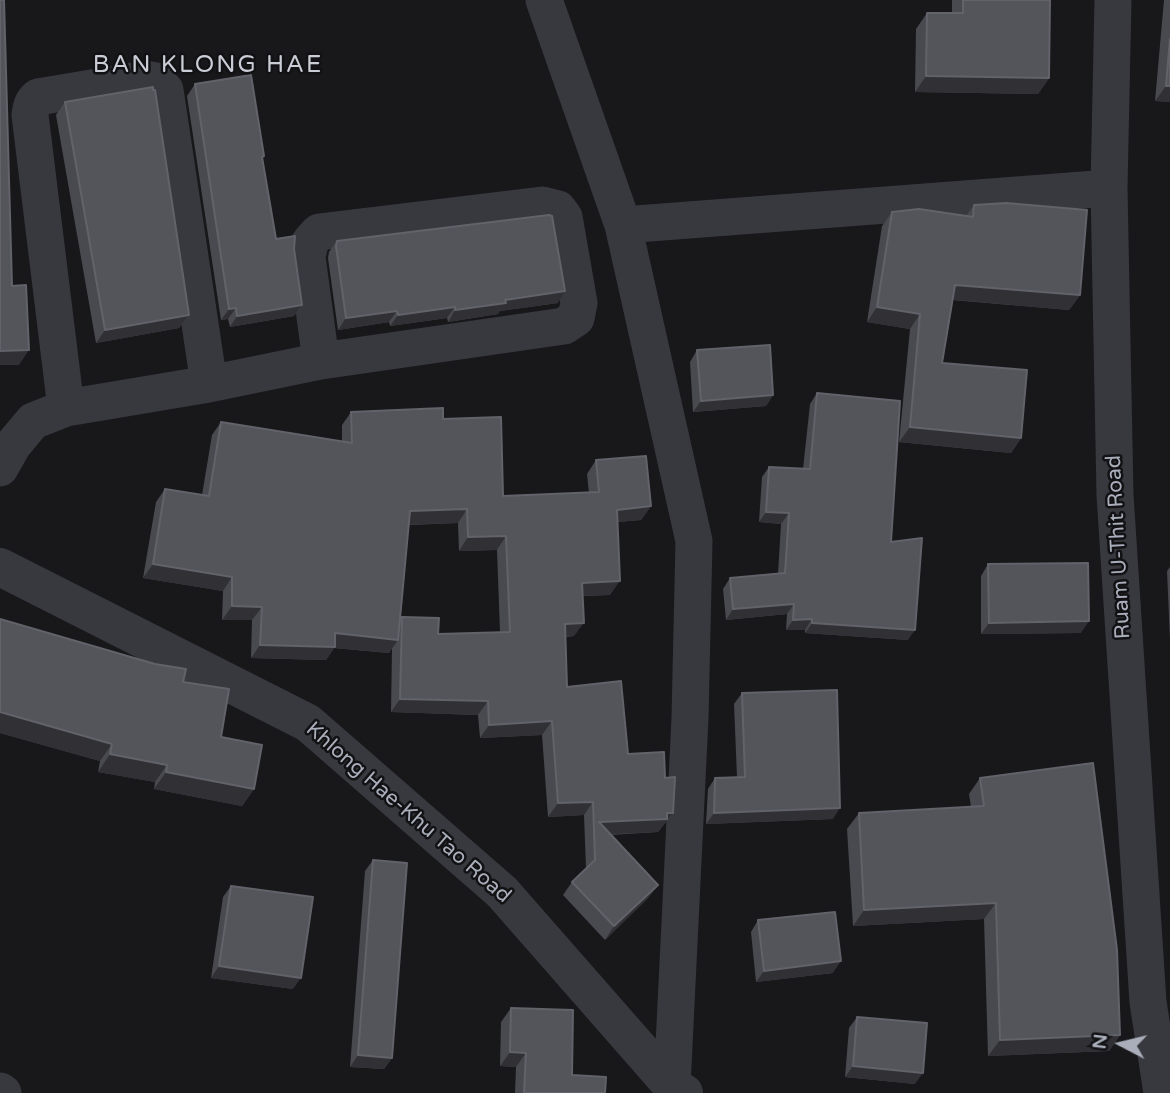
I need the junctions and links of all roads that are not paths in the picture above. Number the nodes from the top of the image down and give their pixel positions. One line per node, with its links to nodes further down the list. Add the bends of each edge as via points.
1 (544, 0): 4 (street)
2 (1113, 0): 3 (street, Ruam U-Thit Road)
3 (1109, 188): 4 (street); 11 (street, Ruam U-Thit Road, via 1115,495 1148,1002)
4 (624, 225): 10 (street, via 694,541)
5 (321, 361): 5 (street, via 307,257 310,242 319,232 542,205 558,209 564,218 579,303 571,322); 6 (street)
6 (209, 384): 7 (street); 7 (street, via 164,90 156,81 145,79 38,97 30,115)
7 (66, 408): 8 (street, via 33,421)
8 (0, 468)
9 (0, 568): 10 (street, Khlong Hae-Khu Tao Road, via 308,723 502,892)
10 (676, 1091)
11 (1162, 1093)

